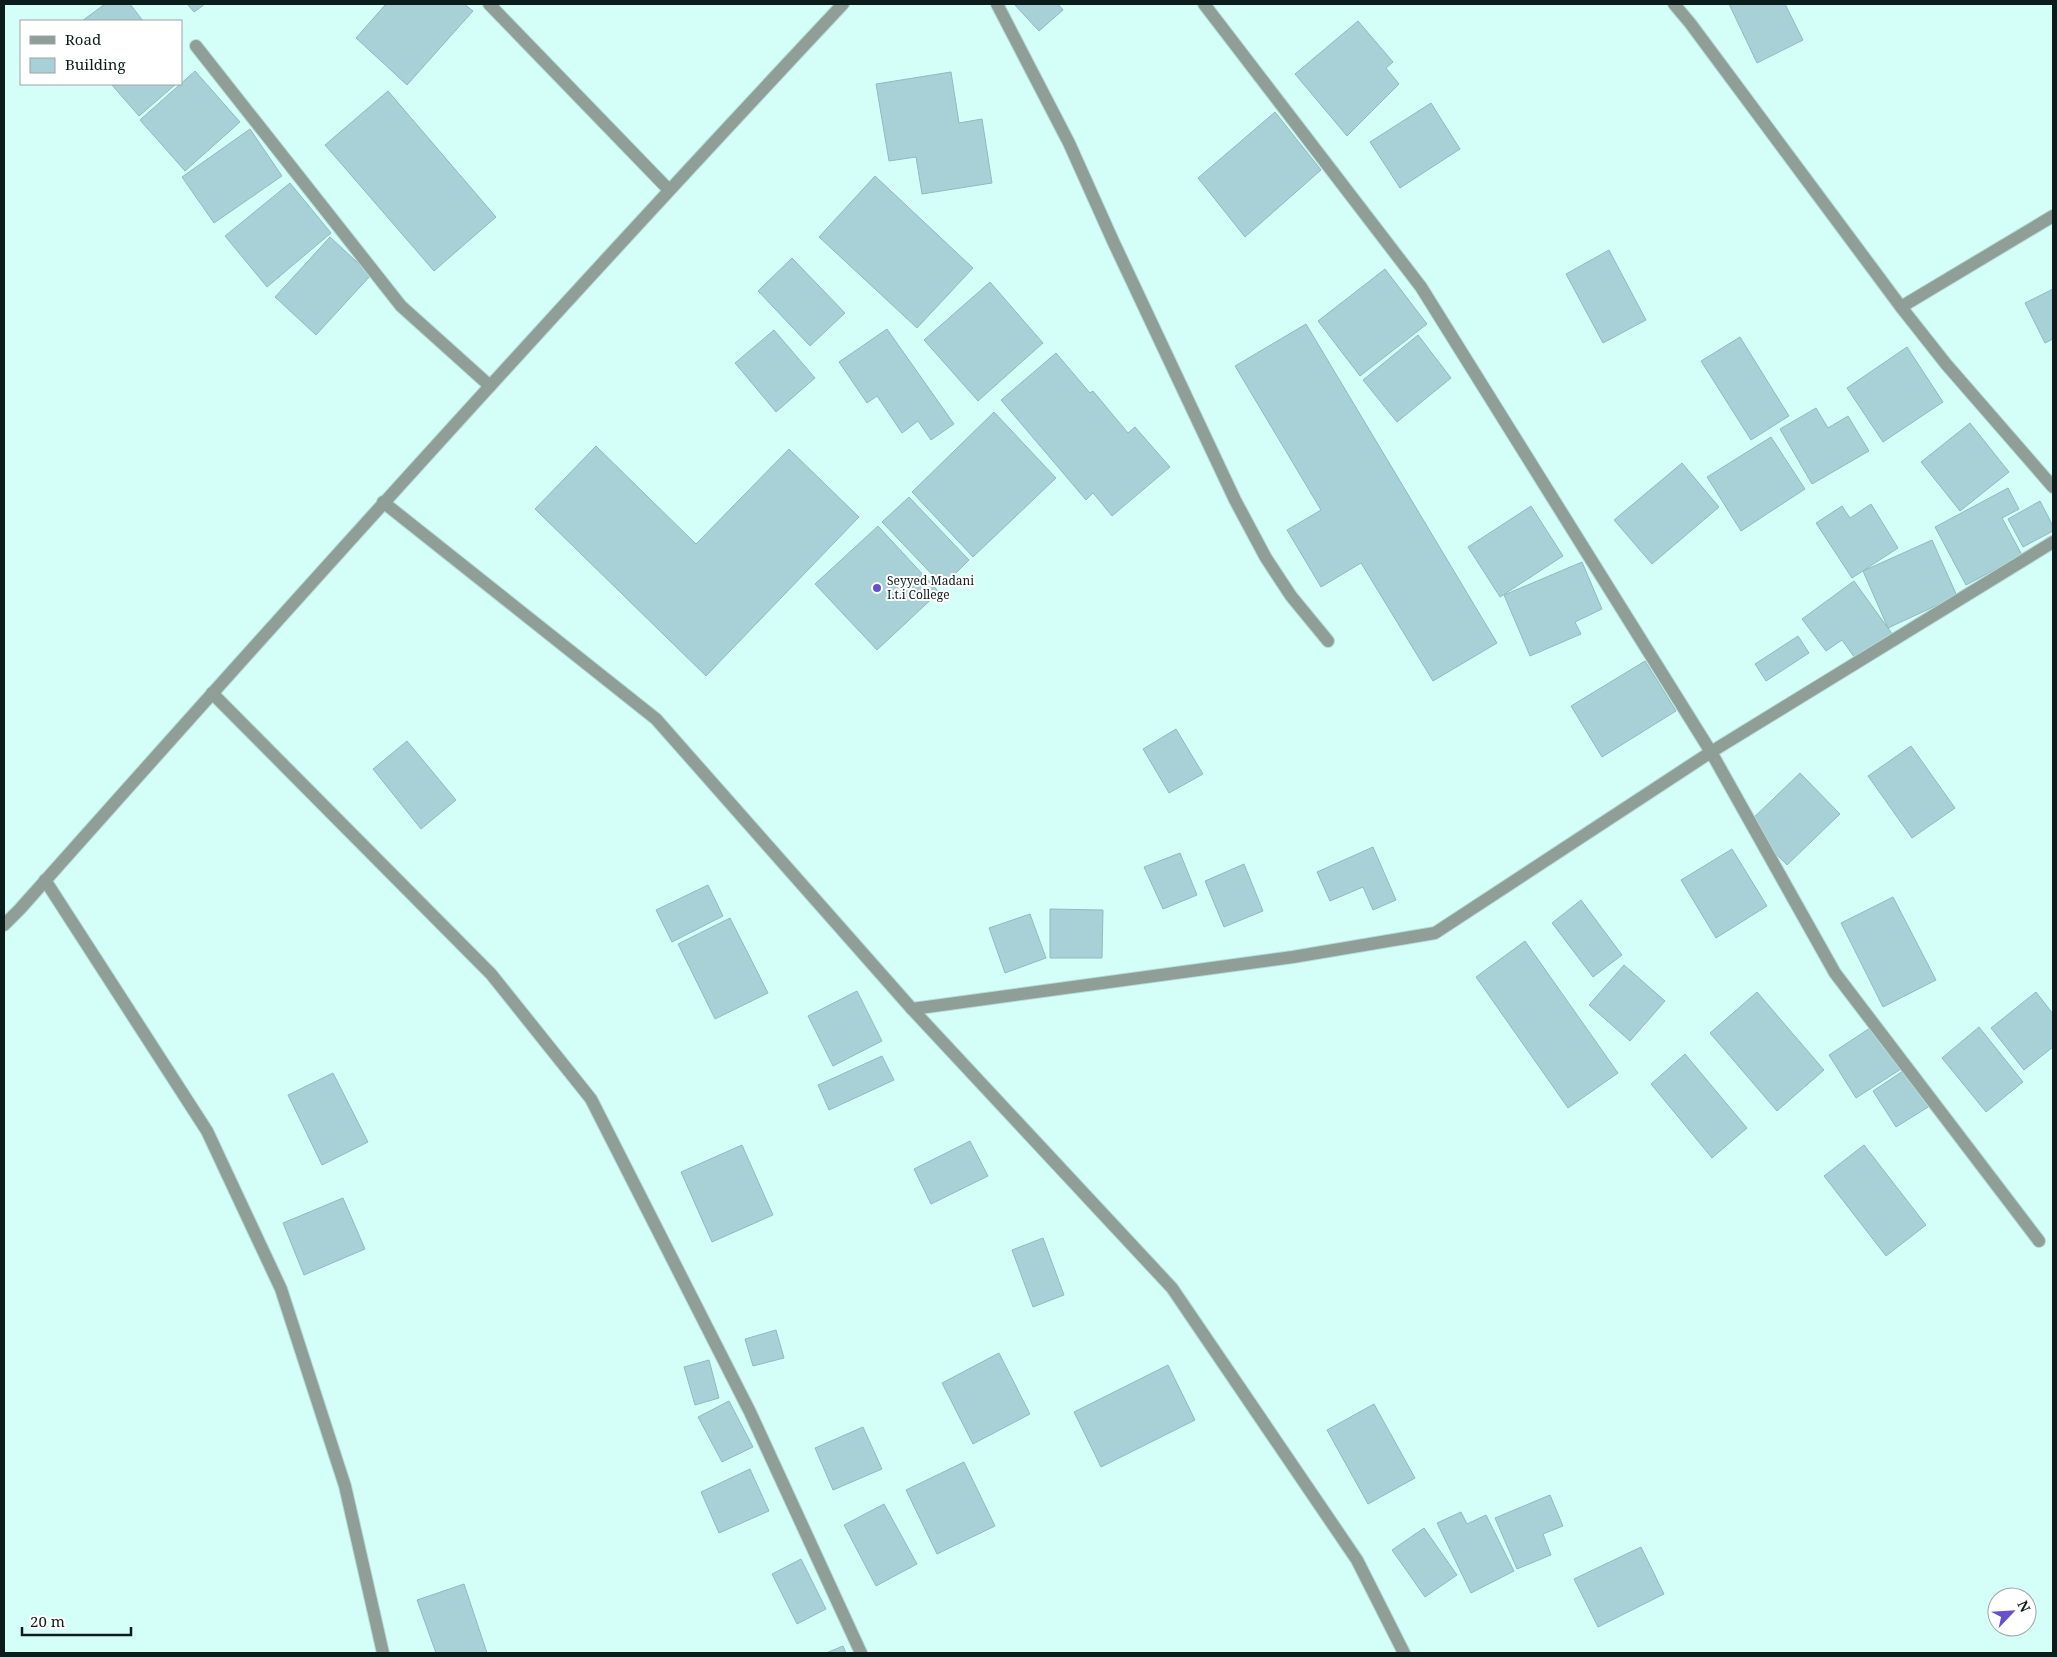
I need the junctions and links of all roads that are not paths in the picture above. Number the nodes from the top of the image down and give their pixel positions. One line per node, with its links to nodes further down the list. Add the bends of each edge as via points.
1 (489, 4): 7 (street)
2 (843, 4): 7 (street)
3 (997, 4): 14 (street, via 1070,143 1235,500 1291,596)
4 (1204, 4): 16 (street, via 1421,287)
5 (1674, 4): 9 (street)
6 (196, 46): 10 (street, via 401,306)
7 (669, 190): 10 (street)
8 (2053, 216): 9 (street)
9 (1901, 307): 11 (street)
10 (490, 386): 12 (street)
11 (2053, 487)
12 (383, 502): 15 (street); 19 (street, via 656,719)
13 (2053, 542): 16 (street)
14 (1328, 641)
15 (212, 693): 17 (street); 22 (street, via 491,974 591,1099 750,1412)
16 (1711, 752): 19 (street, via 1435,933 1293,957); 20 (street, via 1835,973)
17 (45, 880): 18 (street); 21 (street, via 207,1131 281,1289 345,1486)
18 (4, 925)
19 (912, 1009): 23 (street, via 1172,1288 1357,1560)
20 (2039, 1241)
21 (383, 1653)
22 (861, 1653)
23 (1404, 1653)

